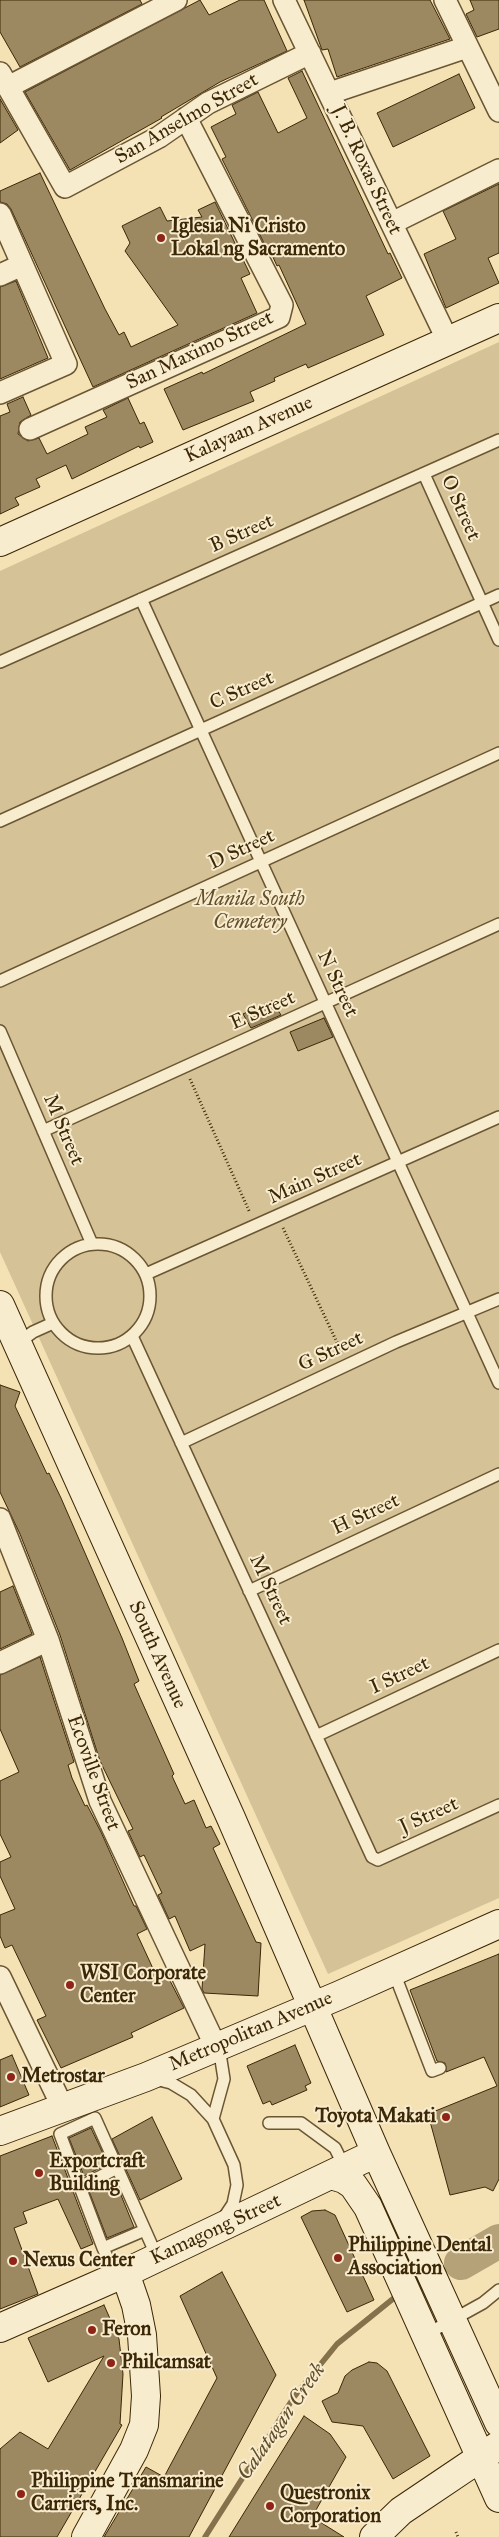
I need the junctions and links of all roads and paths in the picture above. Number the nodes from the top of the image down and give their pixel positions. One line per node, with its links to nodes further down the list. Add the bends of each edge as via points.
1 (176, 0): 6 (street)
2 (284, 0): 5 (street, J. B. Roxas Street)
3 (445, 0): 4 (street)
4 (467, 48): 7 (street); 8 (street)
5 (310, 54): 7 (street, J. B. Roxas Street); 9 (street, San Anselmo Street, via 208,103)
6 (4, 80): 9 (street, San Anselmo Street, via 65,187 163,144)
7 (330, 93): 12 (street, J. B. Roxas Street)
8 (499, 111)
9 (186, 118): 18 (street, San Maximo Street, via 282,305 279,317)
10 (499, 170): 12 (street)
11 (0, 214): 13 (street)
12 (392, 223): 16 (street, J. B. Roxas Street)
13 (22, 265): 14 (street); 17 (street, via 66,364)
14 (0, 275)
15 (499, 318): 16 (main road, Kalayaan Avenue)
16 (448, 341): 21 (main road, Kalayaan Avenue)
17 (0, 393)
18 (30, 429)
19 (499, 440): 20 (lane, B Street)
20 (424, 474): 23 (lane, B Street); 24 (lane, O Street)
21 (0, 542)
22 (499, 595): 24 (lane, C Street)
23 (141, 599): 26 (lane, B Street); 27 (lane, N Street)
24 (482, 602): 25 (lane, O Street); 27 (lane, C Street)
25 (499, 640)
26 (0, 662)
27 (200, 730): 29 (lane, C Street); 30 (lane, N Street)
28 (499, 753): 30 (lane, D Street)
29 (0, 821)
30 (261, 862): 32 (lane, D Street); 33 (lane, N Street)
31 (499, 924): 33 (lane, E Street)
32 (0, 981)
33 (326, 1003): 35 (lane, E Street); 38 (lane, N Street)
34 (0, 1031): 37 (lane, M Street)
35 (184, 1068): 37 (lane, E Street); 40 (path)
36 (499, 1117): 38 (lane, Main Street)
37 (43, 1131): 41 (lane, M Street)
38 (398, 1162): 39 (lane, Main Street); 45 (lane, N Street)
39 (277, 1216): 40 (lane, Main Street); 49 (path)
40 (256, 1226): 42 (lane, Main Street)
41 (92, 1244): 42 (lane, via 124,1250); 46 (lane, via 61,1259 52,1273 47,1307)
42 (146, 1274): 47 (lane, via 149,1307 143,1323)
43 (499, 1299): 45 (lane, G Street)
44 (0, 1305): 48 (main road, South Avenue)
45 (467, 1313): 49 (lane, G Street); 50 (lane, N Street)
46 (53, 1323): 47 (lane, via 75,1343 90,1347 112,1346); 48 (lane, via 32,1332)
47 (132, 1336): 51 (lane, M Street)
48 (9, 1350): 64 (main road, South Avenue)
49 (348, 1365): 51 (lane, G Street)
50 (499, 1384)
51 (181, 1442): 54 (lane, M Street)
52 (499, 1474): 54 (lane, H Street)
53 (0, 1519): 55 (street, Ecoville Street)
54 (249, 1591): 58 (lane, M Street)
55 (48, 1640): 57 (street); 65 (street, Ecoville Street, via 100,1801)
56 (499, 1650): 58 (lane, I Street)
57 (0, 1663)
58 (316, 1736): 60 (lane, M Street)
59 (499, 1806): 60 (lane, J Street)
60 (374, 1860)
61 (499, 1924): 62 (main road, Metropolitan Avenue)
62 (392, 1970): 64 (main road, Metropolitan Avenue); 66 (lane, via 432,2071)
63 (0, 1977): 68 (street)
64 (313, 2006): 65 (main road, Metropolitan Avenue); 72 (main road, South Avenue)
65 (216, 2047): 67 (main road, Metropolitan Avenue); 69 (lane, via 224,2079)
66 (440, 2068)
67 (146, 2077): 68 (main road, Metropolitan Avenue); 69 (lane, via 171,2083 184,2091)
68 (68, 2118): 71 (main road, Metropolitan Avenue); 73 (lane, via 95,2118); 75 (lane, via 60,2134)
69 (213, 2119): 78 (lane, via 234,2165 237,2185 233,2204)
70 (269, 2123): 74 (lane, via 301,2123 335,2148)
71 (0, 2131)
72 (376, 2153): 74 (main road, Kamagong Street); 76 (main road, via 369,2179); 83 (main road, South Avenue)
73 (118, 2168): 75 (lane); 77 (lane)
74 (338, 2172): 76 (main road, via 353,2185); 78 (main road, Kamagong Street)
75 (80, 2187): 79 (lane)
76 (368, 2207): 85 (main road)
77 (145, 2230): 79 (lane); 80 (lane)
78 (215, 2231): 80 (main road, Kamagong Street)
79 (103, 2248): 81 (lane)
80 (157, 2257): 81 (main road, Kamagong Street)
81 (120, 2275): 84 (main road, Kamagong Street); 90 (main road, via 136,2305 142,2335 146,2396 144,2425 134,2450)
82 (499, 2290): 83 (lane)
83 (454, 2321): 85 (lane); 86 (main road, South Avenue)
84 (0, 2328)
85 (425, 2335): 87 (main road)
86 (499, 2423)
87 (490, 2451): 88 (main road); 91 (main road, via 401,2511)
88 (499, 2498)
89 (456, 2532): 92 (path)
90 (86, 2537)
91 (374, 2537)
92 (458, 2537)

